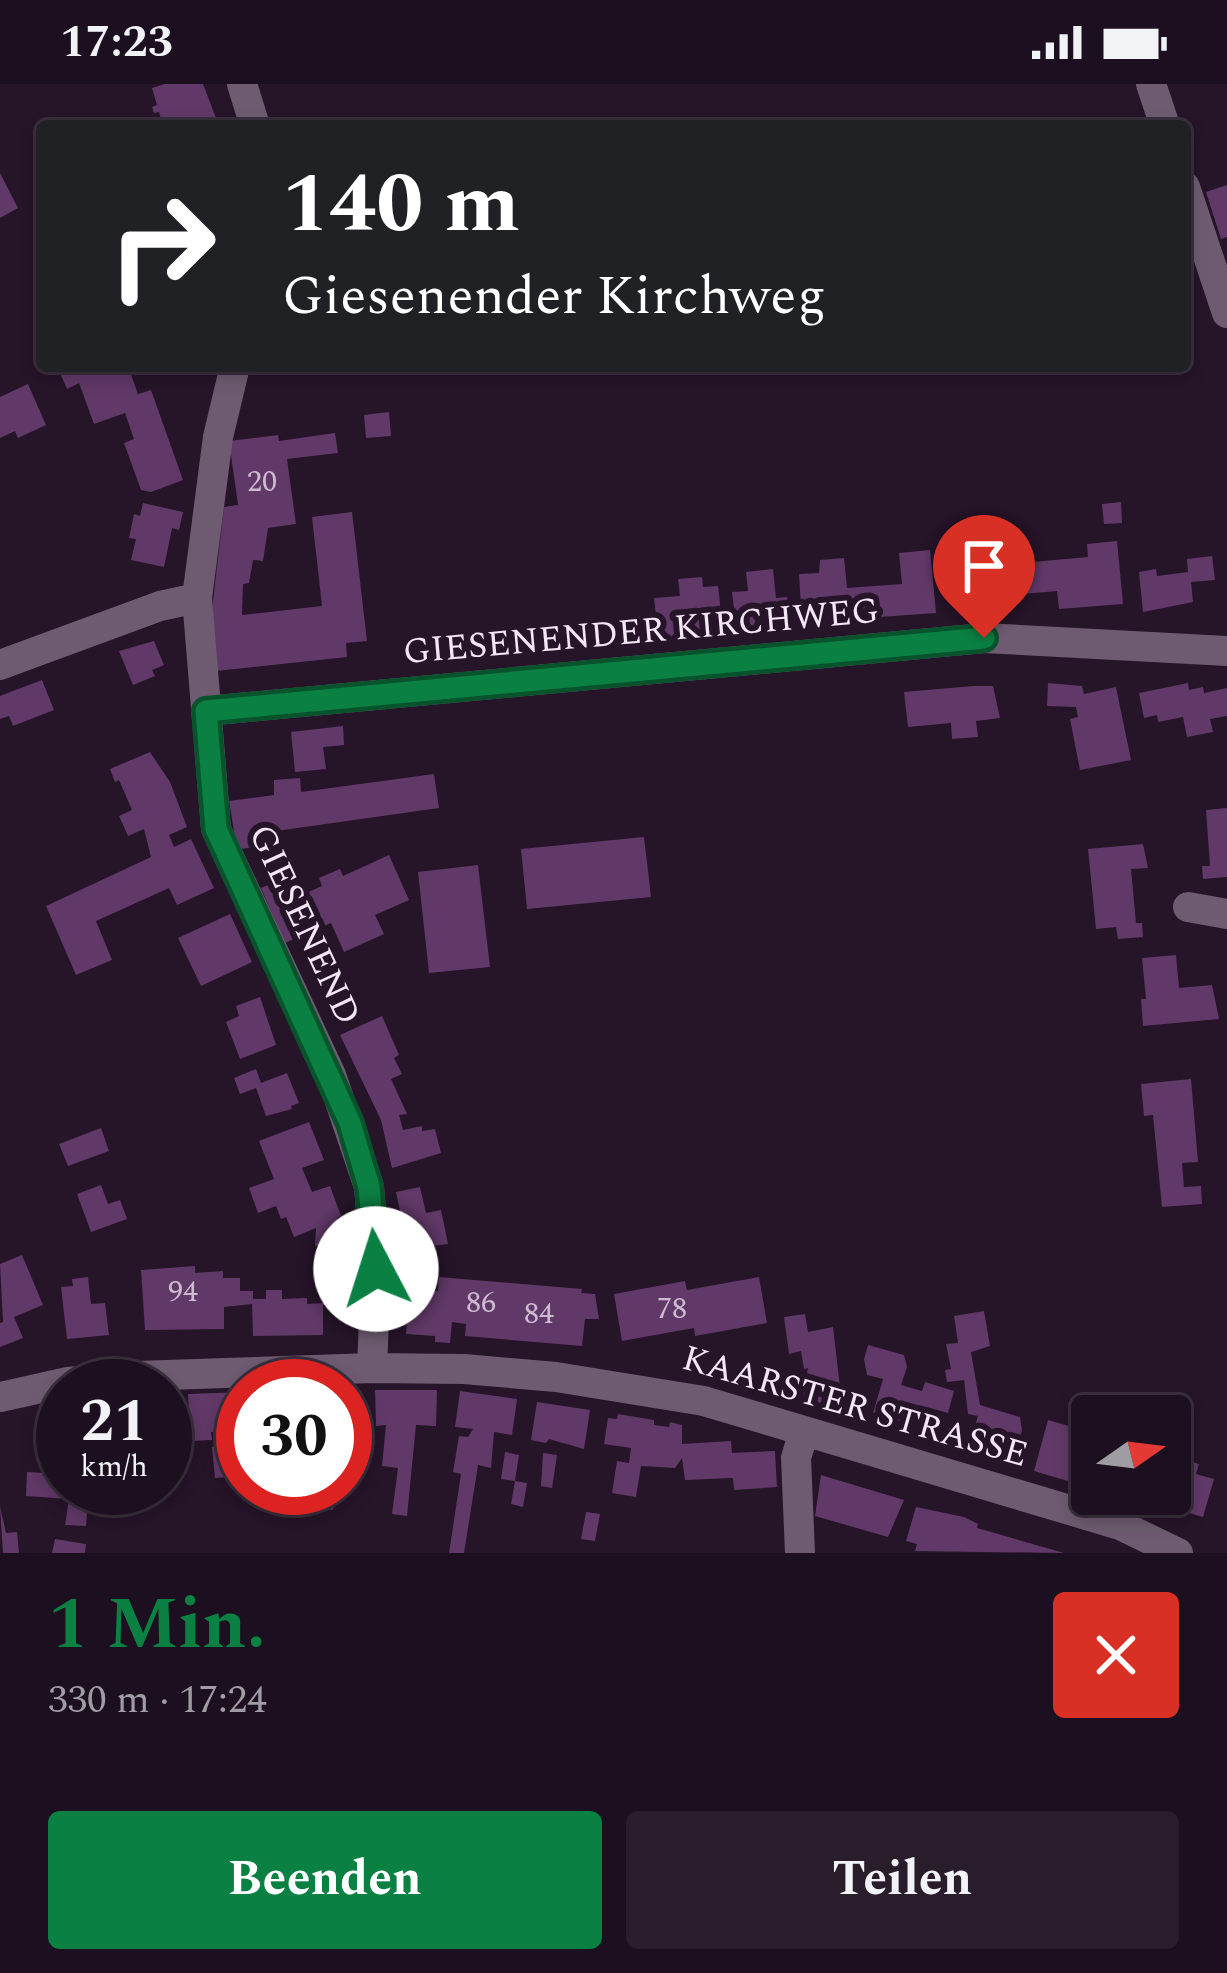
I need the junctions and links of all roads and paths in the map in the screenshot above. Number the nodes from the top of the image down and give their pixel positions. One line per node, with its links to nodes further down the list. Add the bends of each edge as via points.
1 (242, 84): 3 (street)
2 (1151, 84): 4 (street)
3 (253, 120)
4 (1163, 120)
5 (1191, 205): 6 (street)
6 (1227, 313)
7 (234, 372): 8 (street, GIESENEND)
8 (197, 598): 10 (street); 11 (street, GIESENEND)
9 (1227, 651): 11 (street, GIESENENDER KIRCHWEG, via 984,638)
10 (0, 664)
11 (206, 711): 14 (street, GIESENEND, via 216,829 331,1075 369,1187)
12 (1188, 907): 13 (street)
13 (1227, 914)
14 (372, 1368): 17 (street, KAARSTER STRASSE, via 556,1377 704,1401)
15 (216, 1373): 16 (street, KAARSTER STRASSE, via 68,1382)
16 (0, 1396)
17 (804, 1431): 18 (street, KAARSTER STRASSE, via 1120,1525); 19 (street, via 796,1458)
18 (1175, 1552)
19 (800, 1553)

